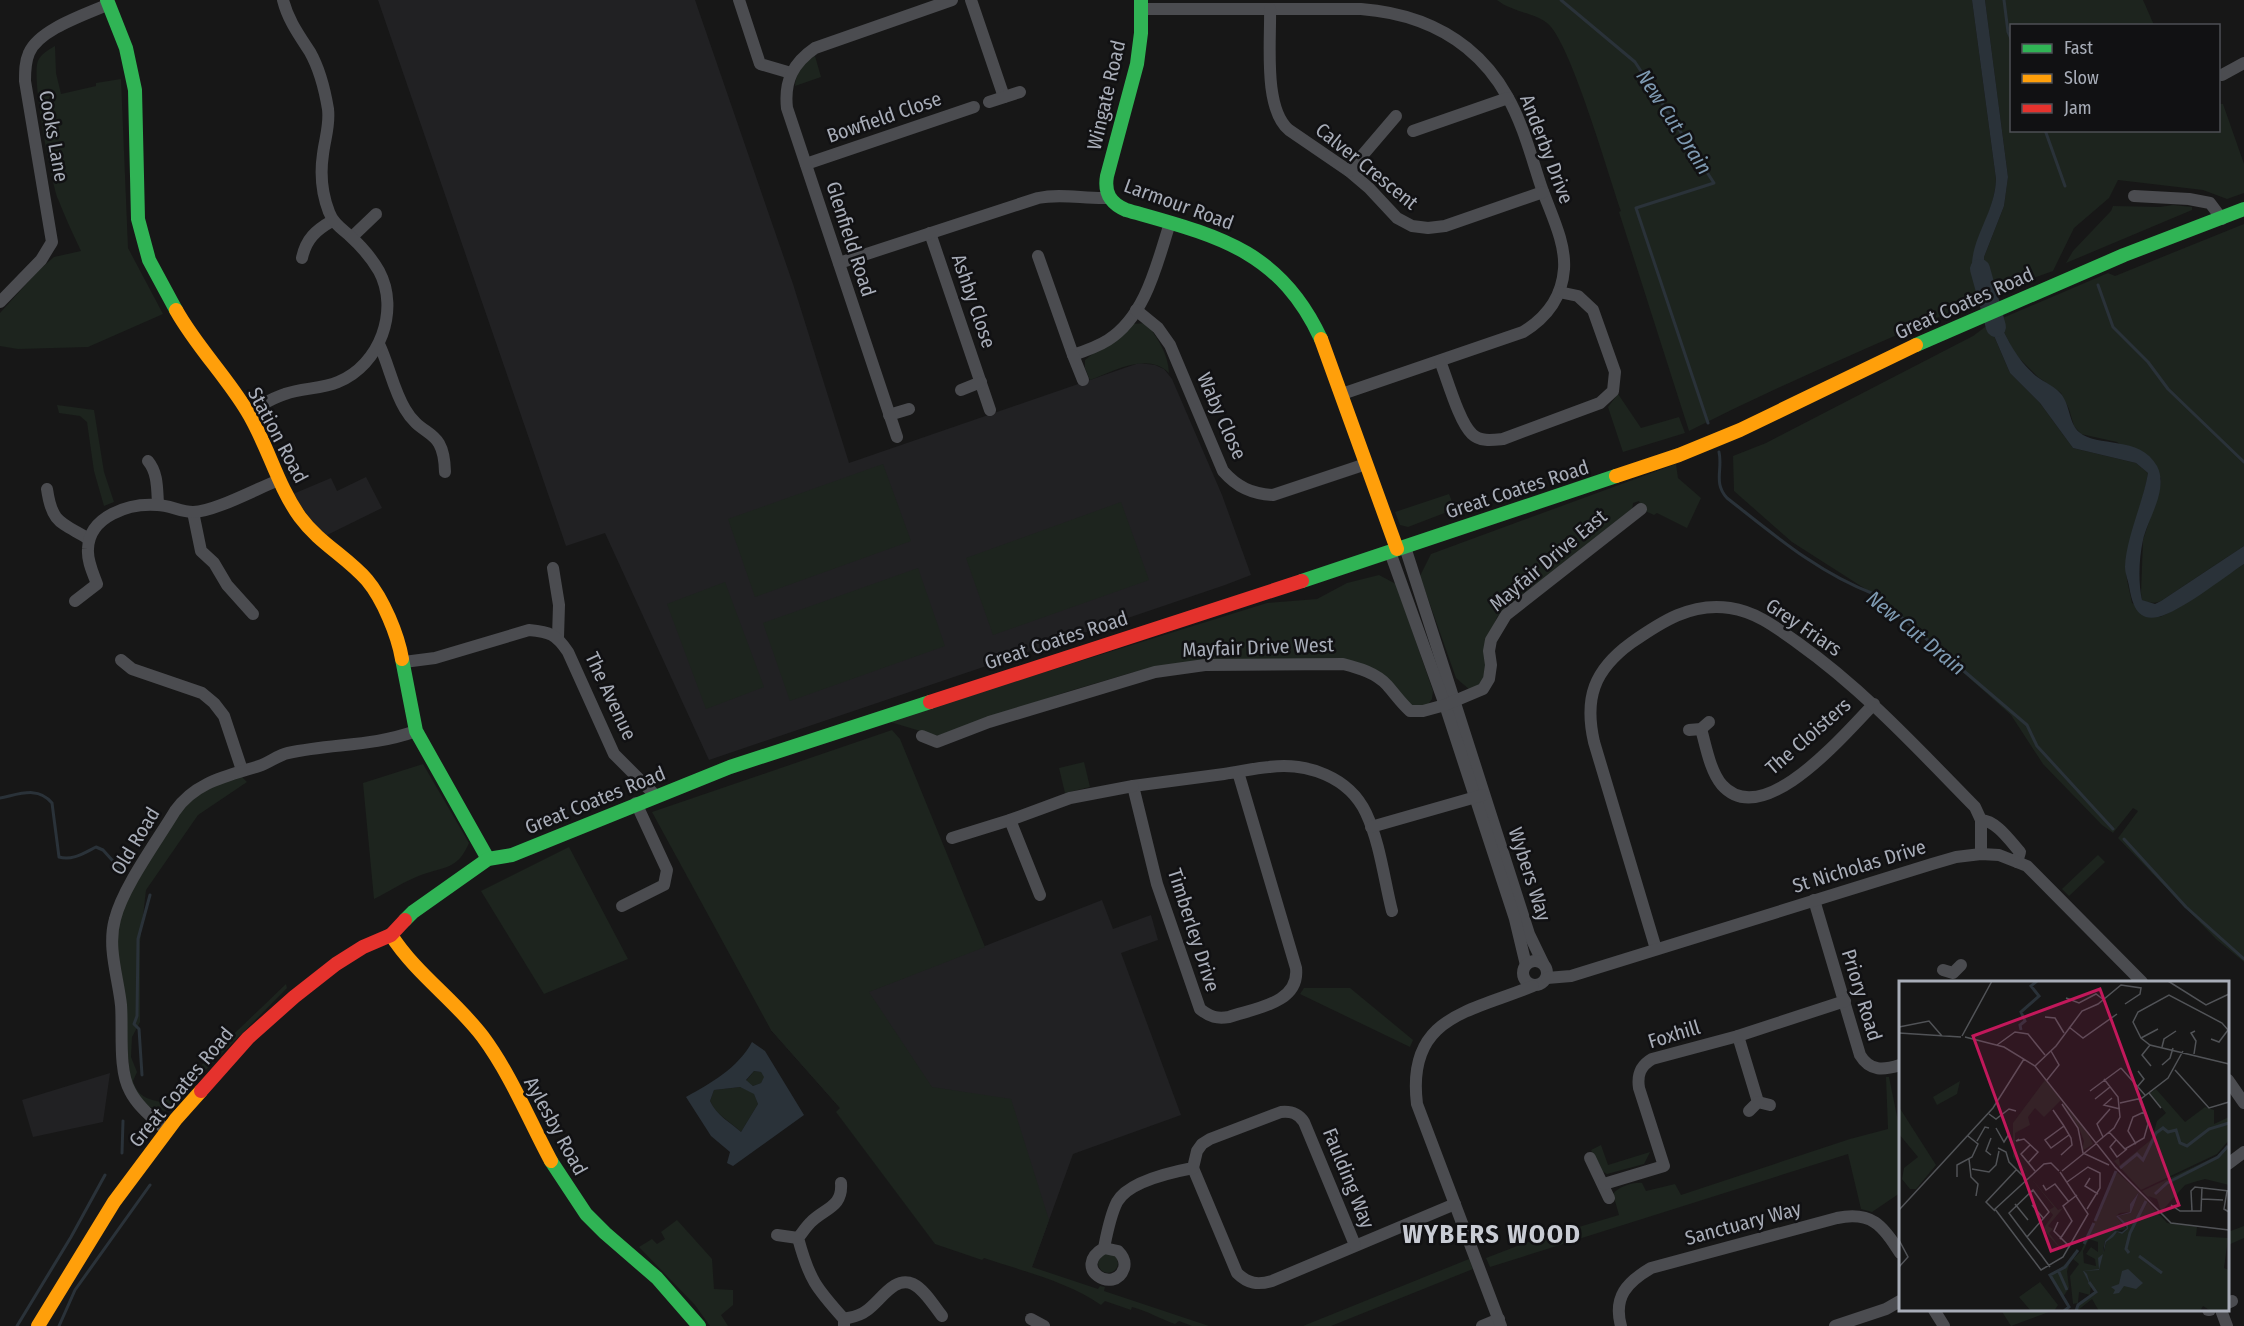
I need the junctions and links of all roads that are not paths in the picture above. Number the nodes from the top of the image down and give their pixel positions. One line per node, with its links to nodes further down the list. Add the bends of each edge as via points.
1 (283, 0): 26 (street, via 286,14 311,54 324,90 328,133 321,180)
2 (739, 0): 9 (street, via 760,64)
3 (952, 0): 9 (street, via 823,44 799,61)
4 (971, 0): 12 (street)
5 (108, 2): 34 (street, Cooks Lane, via 62,24 36,42 29,52 25,81 52,242); 45 (main road, Station Road, via 126,48 135,90 138,219 148,260 180,316)
6 (1141, 4): 7 (street, Anderby Drive); 22 (main road, Wingate Road, via 1137,64 1107,176)
7 (1270, 9): 13 (street, Anderby Drive, via 1361,9 1419,20 1466,47 1489,70); 19 (street, Calver Crescent, via 1274,109 1285,127)
8 (2244, 63): 10 (street)
9 (790, 73): 18 (street, Glenfield Road, via 787,108)
10 (2222, 75)
11 (1020, 92): 12 (street)
12 (1004, 97): 14 (street)
13 (1508, 98): 17 (street); 20 (street, Anderby Drive)
14 (988, 102)
15 (974, 107): 18 (street, Bowfield Close)
16 (1396, 116): 19 (street)
17 (1413, 131)
18 (806, 164): 32 (street, Glenfield Road)
19 (1349, 171): 20 (street, Calver Crescent, via 1397,218 1420,228 1445,226)
20 (1543, 192): 33 (street, Anderby Drive, via 1562,246 1564,269)
21 (2134, 196): 25 (street, via 2210,203)
22 (1108, 198): 27 (main road, Larmour Road, via 1126,210); 28 (street, Larmour Road, via 1047,196)
23 (2244, 209): 25 (main road, Great Coates Road)
24 (376, 214): 29 (street)
25 (2222, 219): 57 (main road, Great Coates Road, via 2124,255 1977,318 1725,437)
26 (332, 220): 29 (street); 31 (street, via 312,235)
27 (1170, 223): 35 (street, via 1153,275); 42 (main road, Larmour Road, via 1239,247 1284,280 1322,336)
28 (930, 233): 32 (street, Larmour Road); 40 (street, Ashby Close)
29 (352, 237): 36 (street, via 385,284 386,324)
30 (1038, 256): 37 (street)
31 (302, 258)
32 (839, 263): 46 (street, Glenfield Road)
33 (1559, 292): 38 (street, Anderby Drive, via 1544,315 1523,332); 38 (street, via 1578,296 1593,310 1615,372 1612,391 1600,403 1503,439 1486,440 1473,435 1464,423)
34 (0, 302)
35 (1136, 310): 37 (street, via 1110,339); 49 (street, Waby Close, via 1158,328 1170,345 1223,471 1232,481 1257,494 1272,495)
36 (379, 344): 45 (street, via 366,363 337,383 284,394); 50 (street, via 406,412 442,446)
37 (1073, 355): 39 (street)
38 (1440, 361): 42 (street, Anderby Drive)
39 (1083, 380)
40 (981, 382): 41 (street); 44 (street, Ashby Close)
41 (961, 390)
42 (1342, 394): 49 (main road, Larmour Road)
43 (909, 409): 46 (street)
44 (990, 410)
45 (248, 412): 51 (main road, Station Road)
46 (890, 415): 47 (street, Glenfield Road)
47 (897, 437)
48 (148, 461): 53 (street, via 154,468)
49 (1366, 464): 57 (main road, Larmour Road)
50 (445, 472)
51 (279, 480): 55 (street); 63 (main road, Station Road, via 309,528 354,567 375,592 399,642)
52 (46, 489): 56 (street, via 56,518)
53 (158, 504): 55 (street); 56 (street, via 110,515 93,529)
54 (1641, 509): 64 (street, Mayfair Drive East, via 1506,615 1491,640 1489,679 1483,689)
55 (193, 512): 60 (street, via 201,551)
56 (89, 539): 59 (street, via 87,552 97,584)
57 (1397, 549): 64 (street, Wybers Way); 72 (main road, Great Coates Road, via 730,767)
58 (553, 568): 61 (street, via 559,605)
59 (75, 601)
60 (253, 614)
61 (558, 637): 63 (street, via 529,630 435,658); 72 (street, The Avenue, via 614,754)
62 (121, 660): 69 (street, via 132,669 202,693 214,703 224,716)
63 (404, 662): 67 (main road, Station Road)
64 (1451, 702): 68 (street, Mayfair Drive West, via 1410,711 1386,684 1364,669 1343,664 1205,664 1155,672 936,742); 73 (street, Wybers Way)
65 (1874, 704): 66 (street, The Cloisters, via 1792,781 1755,798 1733,794 1723,785); 76 (street, Grey Friars, via 1975,807); 87 (street, Grey Friars, via 1771,623 1728,608 1701,608 1672,616 1612,658 1593,688 1589,716)
66 (1700, 727)
67 (416, 731): 69 (street, Old Road, via 366,744 286,753); 80 (main road, Station Road)
68 (922, 736)
69 (242, 770): 100 (street, Old Road, via 194,790 182,801 119,906 112,930 125,1077 136,1101)
70 (1238, 772): 71 (street); 71 (street, Timberley Drive, via 1297,979 1285,997 1220,1019 1200,1009 1157,884); 77 (street, via 1294,766 1320,772 1339,781 1356,797)
71 (1133, 786): 75 (street, via 1070,798)
72 (656, 796): 74 (main road, Great Coates Road)
73 (1480, 796): 77 (street); 88 (street, Wybers Way); 89 (street, Wybers Way, via 1520,935)
74 (636, 803): 80 (main road, Great Coates Road, via 512,855); 84 (street, via 667,870 664,885)
75 (1010, 820): 78 (street); 82 (street)
76 (1981, 820): 79 (street); 81 (street, Grey Friars, via 1995,826 2020,852)
77 (1371, 827): 85 (street)
78 (952, 838)
79 (1981, 854): 81 (street, St Nicholas Drive); 83 (street, St Nicholas Drive, via 1948,859)
80 (488, 859): 86 (main road, Great Coates Road, via 413,912)
81 (2017, 862): 91 (street, St Nicholas Drive, via 2044,882)
82 (1040, 895)
83 (1814, 900): 87 (street, St Nicholas Drive); 94 (street, Priory Road)
84 (622, 906)
85 (1392, 911)
86 (391, 935): 100 (main road, Great Coates Road, via 345,958 294,997 248,1038); 122 (main road, Aylesby Road, via 413,967 464,1015 494,1052 577,1204 657,1279)
87 (1656, 949): 90 (street, St Nicholas Drive, via 1571,976)
88 (1543, 963): 89 (street, via 1534,960); 90 (street)
89 (1524, 968): 92 (street, via 1525,980); 93 (street)
90 (1547, 978): 92 (street)
91 (2141, 981)
92 (1533, 986): 93 (street)
93 (1501, 999): 108 (street, via 1458,1013 1444,1023 1424,1045 1416,1071 1417,1104)
94 (1845, 1001): 95 (street, Foxhill); 96 (street, Priory Road, via 1863,1061 1881,1070)
95 (1738, 1036): 99 (street); 106 (street, Foxhill, via 1644,1064 1639,1088 1665,1166)
96 (1899, 1065)
97 (2229, 1081): 98 (street)
98 (2244, 1103)
99 (1759, 1106)
100 (167, 1131): 121 (main road, Great Coates Road, via 114,1202)
101 (2244, 1152): 103 (street)
102 (1590, 1158): 106 (street)
103 (2229, 1163)
104 (1193, 1168): 111 (street, Faulding Way, via 1238,1273 1252,1283 1272,1281); 111 (street, Faulding Way, via 1197,1151 1210,1139 1281,1112 1296,1114 1304,1122); 112 (street, via 1127,1191 1116,1203)
105 (841, 1183): 110 (street, via 842,1192 833,1207 811,1221)
106 (1604, 1184): 107 (street)
107 (1609, 1198)
108 (1455, 1204): 111 (street, Faulding Way); 120 (street)
109 (777, 1235): 110 (street)
110 (798, 1239): 119 (street, via 819,1292)
111 (1355, 1245)
112 (1104, 1248)
113 (1899, 1251): 125 (street, Sanctuary Way, via 1871,1218 1853,1215 1651,1268 1633,1278 1623,1292 1618,1306)
114 (1899, 1302): 126 (street)
115 (1935, 1311): 127 (street)
116 (2221, 1311): 128 (street)
117 (942, 1316): 119 (street, via 922,1291 903,1282 863,1314)
118 (1031, 1319): 123 (street)
119 (844, 1322)
120 (1500, 1323): 124 (street)
121 (38, 1326)
122 (699, 1326)
123 (1044, 1326)
124 (1482, 1326)
125 (1621, 1326)
126 (1835, 1326)
127 (1944, 1326)
128 (2227, 1326)

